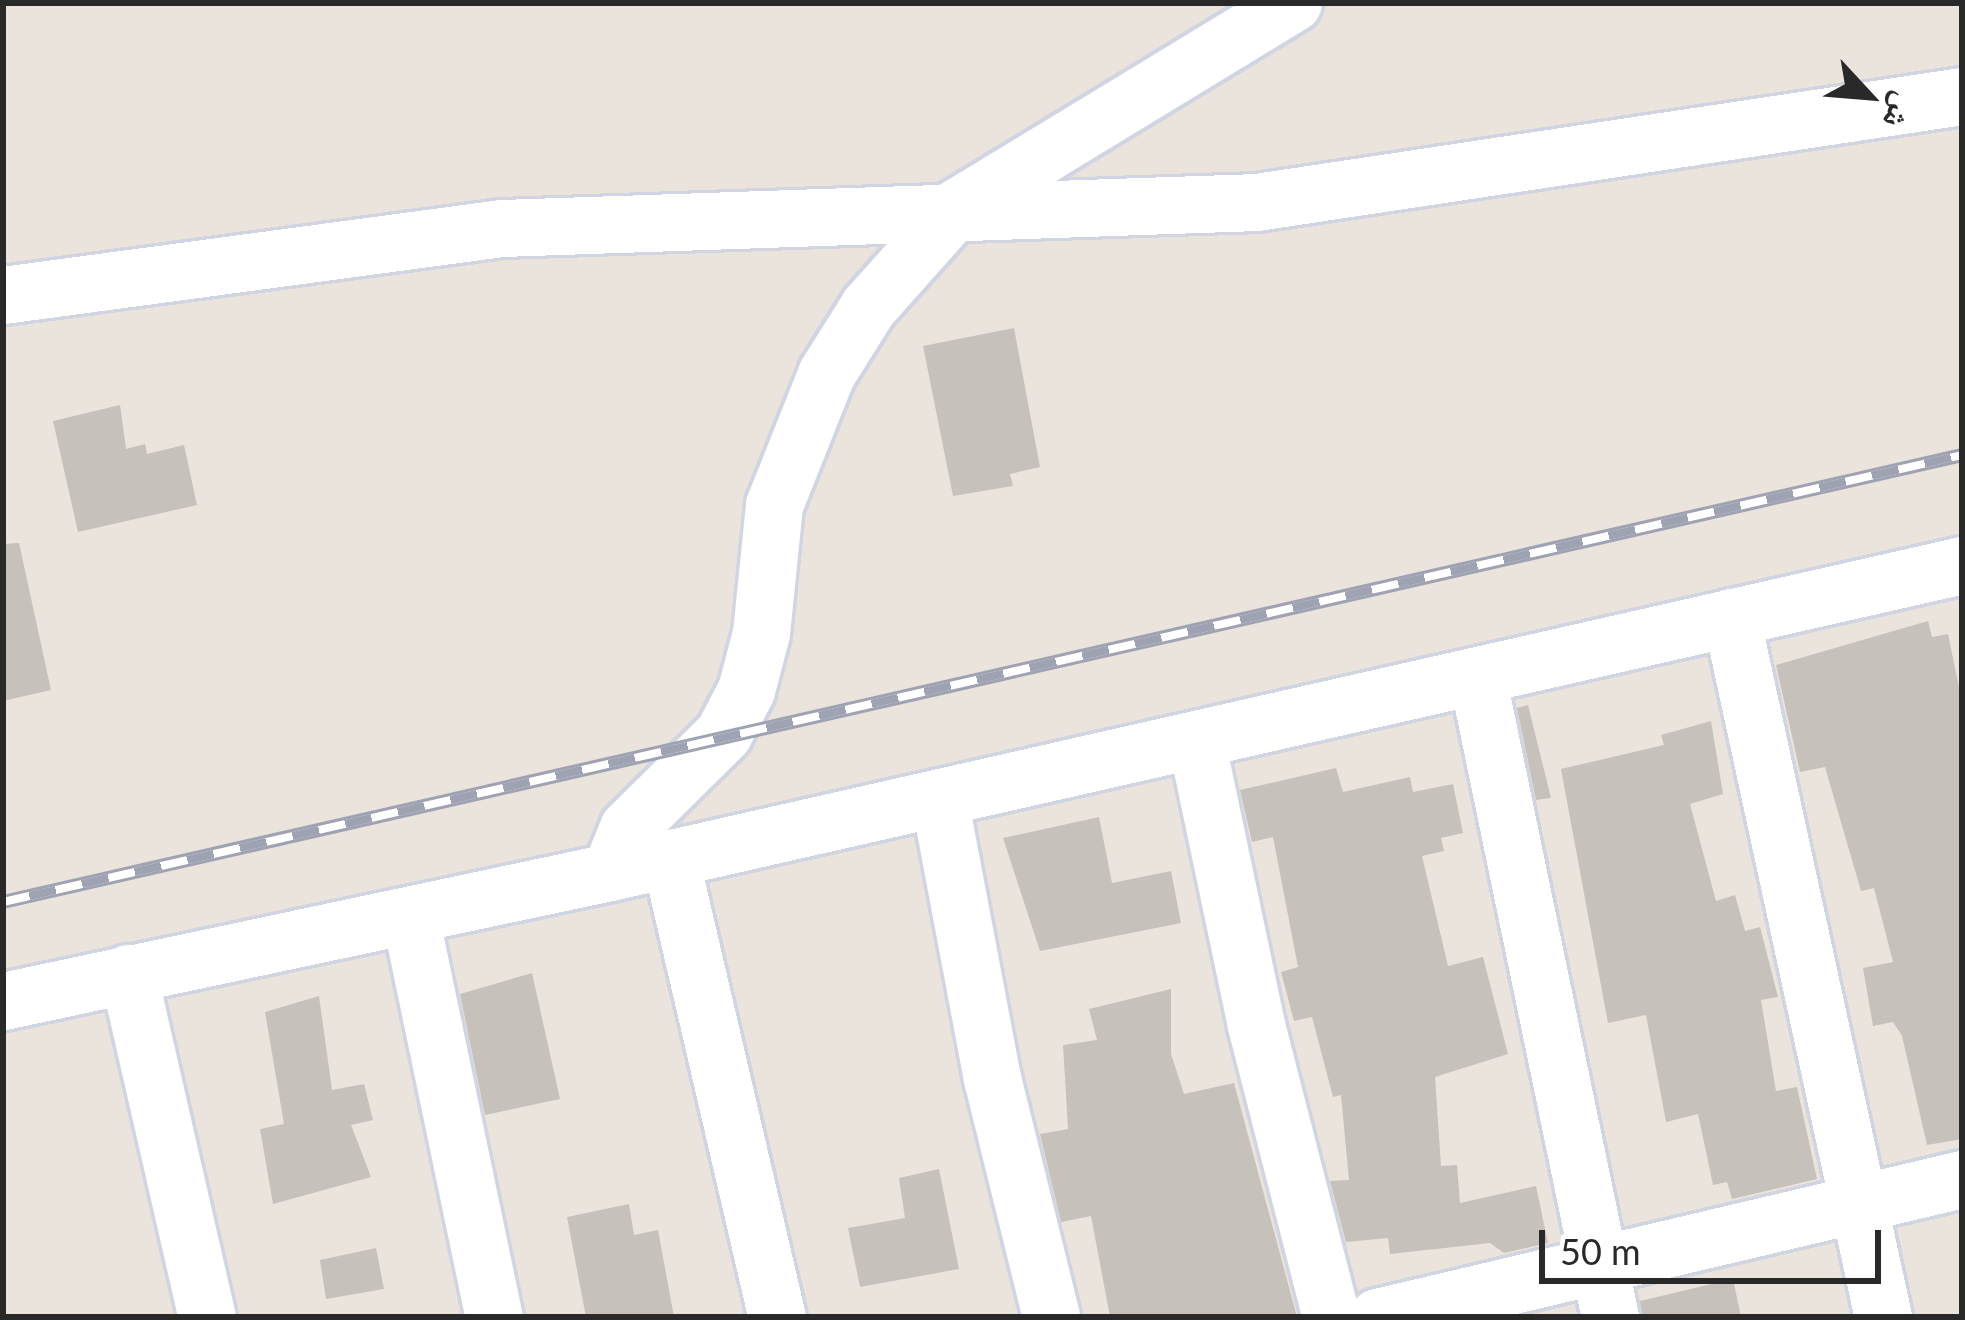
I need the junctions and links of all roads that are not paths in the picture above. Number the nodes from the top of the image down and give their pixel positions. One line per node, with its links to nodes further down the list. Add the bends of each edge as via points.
1 (1293, 3): 3 (street)
2 (1962, 96): 3 (street, via 1256,202)
3 (957, 207): 4 (street, via 502,228); 11 (street, via 868,307 826,374 774,505 761,633 746,690 723,734 628,828)
4 (3, 295)
5 (1962, 565): 6 (street)
6 (1731, 617): 7 (street); 16 (street)
7 (1478, 676): 8 (street); 17 (street)
8 (1196, 740): 9 (street); 22 (street, via 1256,1025)
9 (939, 798): 10 (street); 21 (street, via 992,1078)
10 (670, 858): 11 (street); 20 (street)
11 (610, 872): 12 (street)
12 (410, 916): 13 (street); 19 (street)
13 (128, 973): 14 (street); 18 (street)
14 (3, 1001)
15 (1962, 1179): 16 (street)
16 (1858, 1202): 17 (street); 25 (street)
17 (1597, 1261): 23 (street); 24 (street)
18 (207, 1317)
19 (494, 1317)
20 (777, 1317)
21 (1051, 1317)
22 (1330, 1317)
23 (1377, 1317)
24 (1610, 1317)
25 (1883, 1317)

